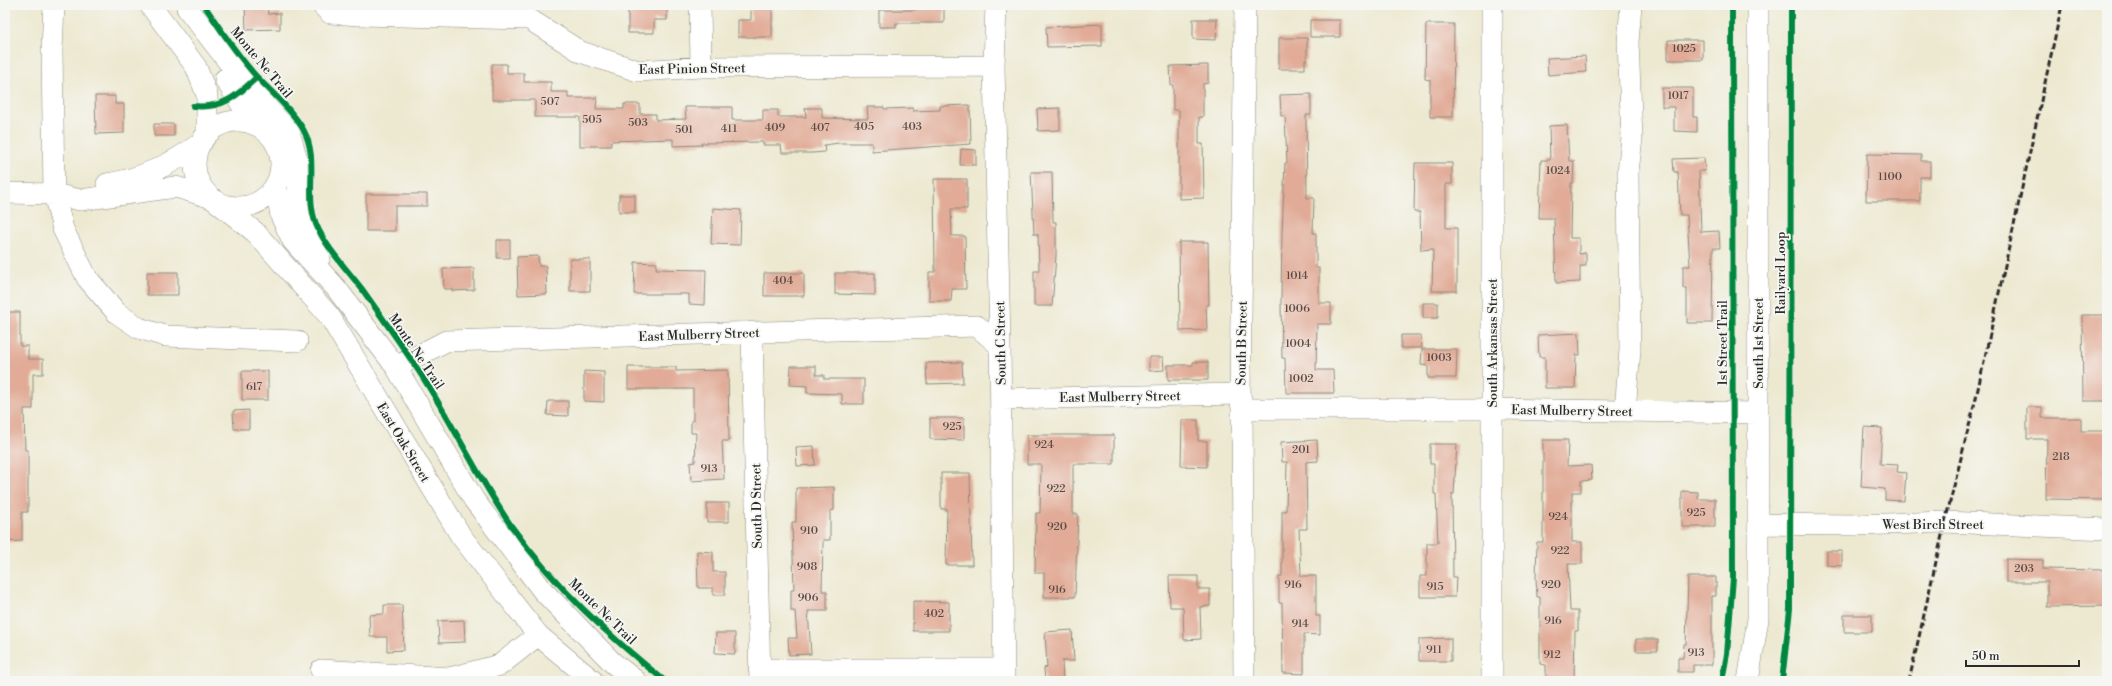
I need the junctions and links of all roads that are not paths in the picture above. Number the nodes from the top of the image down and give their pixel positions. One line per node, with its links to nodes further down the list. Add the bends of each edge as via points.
1 (54, 5): 17 (street)
2 (150, 5): 14 (street, via 196,67 206,95)
3 (700, 5): 12 (street)
4 (996, 5): 11 (street, South C Street)
5 (1245, 5): 25 (street, South B Street)
6 (1492, 5): 26 (street, South Arkansas Street)
7 (1631, 5): 27 (street, via 1628,42 1632,138 1628,172 1630,350)
8 (1758, 5): 28 (street, South 1st Street)
9 (186, 6): 13 (street, via 213,61 238,95); 19 (street, via 247,86 289,132 297,160 302,228)
10 (326, 9): 12 (street, East Pinion Street, via 529,19 581,52 638,71)
11 (994, 66): 12 (street, East Pinion Street); 22 (street, South C Street)
12 (701, 67)
13 (255, 125): 14 (street, via 227,123 215,128); 15 (street, via 267,133 276,144 280,172)
14 (204, 138): 17 (street, via 170,163 125,181); 18 (street, via 195,162 196,175 202,188)
15 (276, 185): 18 (street, via 267,196 255,204 241,207); 19 (street, via 282,216 292,241)
16 (5, 193): 17 (street)
17 (54, 194): 18 (street, via 80,200 176,187); 21 (street, via 61,224 87,278 116,312 138,328 165,336)
18 (214, 200): 31 (street, East Oak Street, via 255,232 330,317 461,536)
19 (336, 288): 23 (street)
20 (752, 332): 22 (street, East Mulberry Street, via 977,326); 23 (street, East Mulberry Street, via 446,342); 33 (street, South D Street)
21 (297, 341)
22 (1000, 346): 24 (street, South C Street)
23 (396, 366): 36 (street, via 474,500 543,591 613,664)
24 (1001, 399): 25 (street, East Mulberry Street); 34 (street, South C Street)
25 (1241, 402): 26 (street, East Mulberry Street); 37 (street, South B Street)
26 (1492, 409): 27 (street, East Mulberry Street); 38 (street, South Arkansas Street)
27 (1624, 411): 28 (street, East Mulberry Street)
28 (1758, 413): 29 (street, South 1st Street)
29 (1760, 524): 30 (street, West Birch Street, via 1858,525 1945,522); 39 (street, South 1st Street, via 1758,619)
30 (2107, 529)
31 (538, 635): 32 (street, via 500,666 450,678); 35 (street, East Oak Street)
32 (320, 670)
33 (760, 675): 34 (street)
34 (1004, 675)
35 (593, 681)
36 (636, 681)
37 (1244, 681)
38 (1492, 681)
39 (1748, 681)

